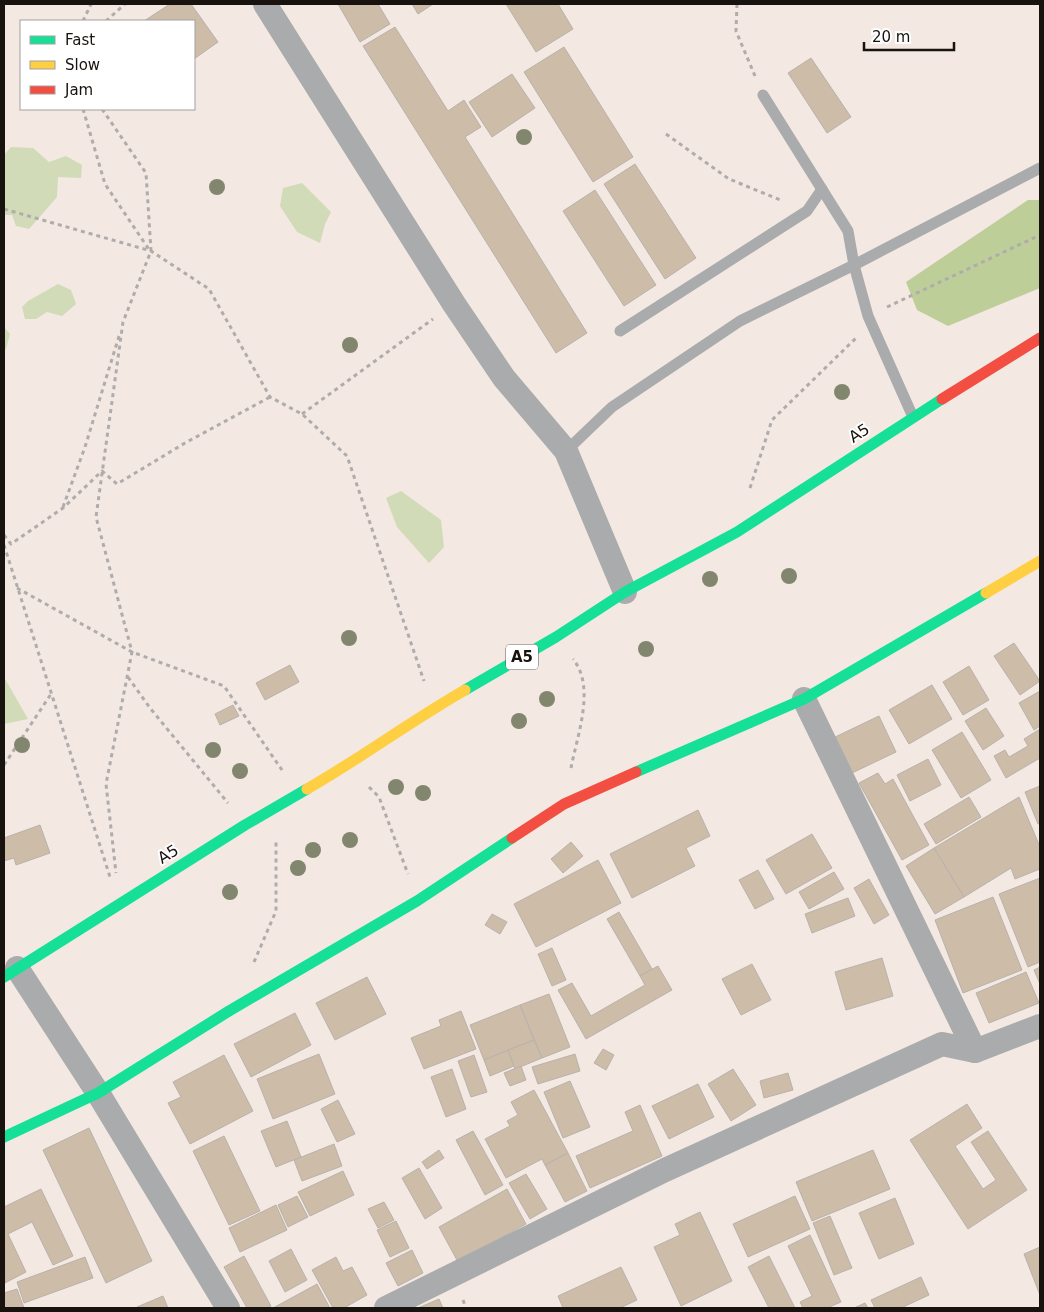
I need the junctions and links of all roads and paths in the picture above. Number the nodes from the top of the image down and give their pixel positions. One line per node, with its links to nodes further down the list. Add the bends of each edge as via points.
1 (91, 4): 5 (path)
2 (125, 4): 6 (path)
3 (266, 4): 18 (street)
4 (737, 4): 7 (path, via 736,31)
5 (83, 20)
6 (107, 20)
7 (763, 94): 12 (lane)
8 (83, 110): 16 (path, via 105,184)
9 (103, 110): 16 (path, via 146,173)
10 (666, 134): 14 (path, via 730,179)
11 (1040, 168): 17 (lane)
12 (822, 189): 14 (lane); 17 (lane, via 848,230)
13 (4, 209): 16 (path)
14 (807, 211): 21 (lane)
15 (1040, 235): 19 (path)
16 (151, 251): 20 (path); 23 (path, via 209,289)
17 (854, 265): 19 (lane); 26 (lane, via 740,321 612,407)
18 (454, 304): 24 (path); 26 (street, via 504,378)
19 (868, 316): 25 (lane); 29 (path, via 856,339 772,420)
20 (123, 322): 27 (path); 28 (path)
21 (620, 331)
22 (1040, 338): 25 (main road, A5 / A5)
23 (270, 397): 24 (path); 27 (path, via 118,484)
24 (302, 414): 40 (path, via 348,456)
25 (913, 417): 29 (main road, A5 / A5)
26 (566, 451): 34 (street)
27 (102, 471): 28 (path); 36 (path, via 96,517)
28 (63, 508): 30 (path, via 11,544)
29 (736, 532): 34 (main road, A5 / A5)
30 (4, 535)
31 (4, 545): 33 (path)
32 (1040, 561): 39 (main road)
33 (17, 588): 36 (path); 38 (path)
34 (625, 592): 35 (main road, A5 / A5)
35 (556, 637): 40 (main road, A5 / A5); 44 (path, via 582,669 584,703)
36 (132, 652): 37 (path); 43 (path, via 224,686)
37 (127, 676): 46 (path); 48 (path, via 106,784)
38 (51, 694): 41 (path); 48 (path)
39 (804, 699): 44 (main road); 52 (street)
40 (433, 708): 42 (main road, A5 / A5)
41 (4, 765)
42 (347, 766): 43 (main road, A5 / A5); 47 (path, via 379,797)
43 (299, 795): 45 (main road, A5 / A5)
44 (564, 804): 47 (main road)
45 (278, 808): 46 (main road, A5 / A5); 49 (path, via 276,911)
46 (245, 825): 48 (main road, A5 / A5)
47 (417, 901): 53 (main road)
48 (119, 904): 50 (main road, A5 / A5)
49 (251, 968)
50 (10, 972): 53 (street)
51 (1040, 1026): 52 (street)
52 (975, 1051): 56 (street, via 942,1044 665,1170)
53 (98, 1092): 54 (main road); 55 (street)
54 (4, 1137)
55 (228, 1308)
56 (386, 1308)

